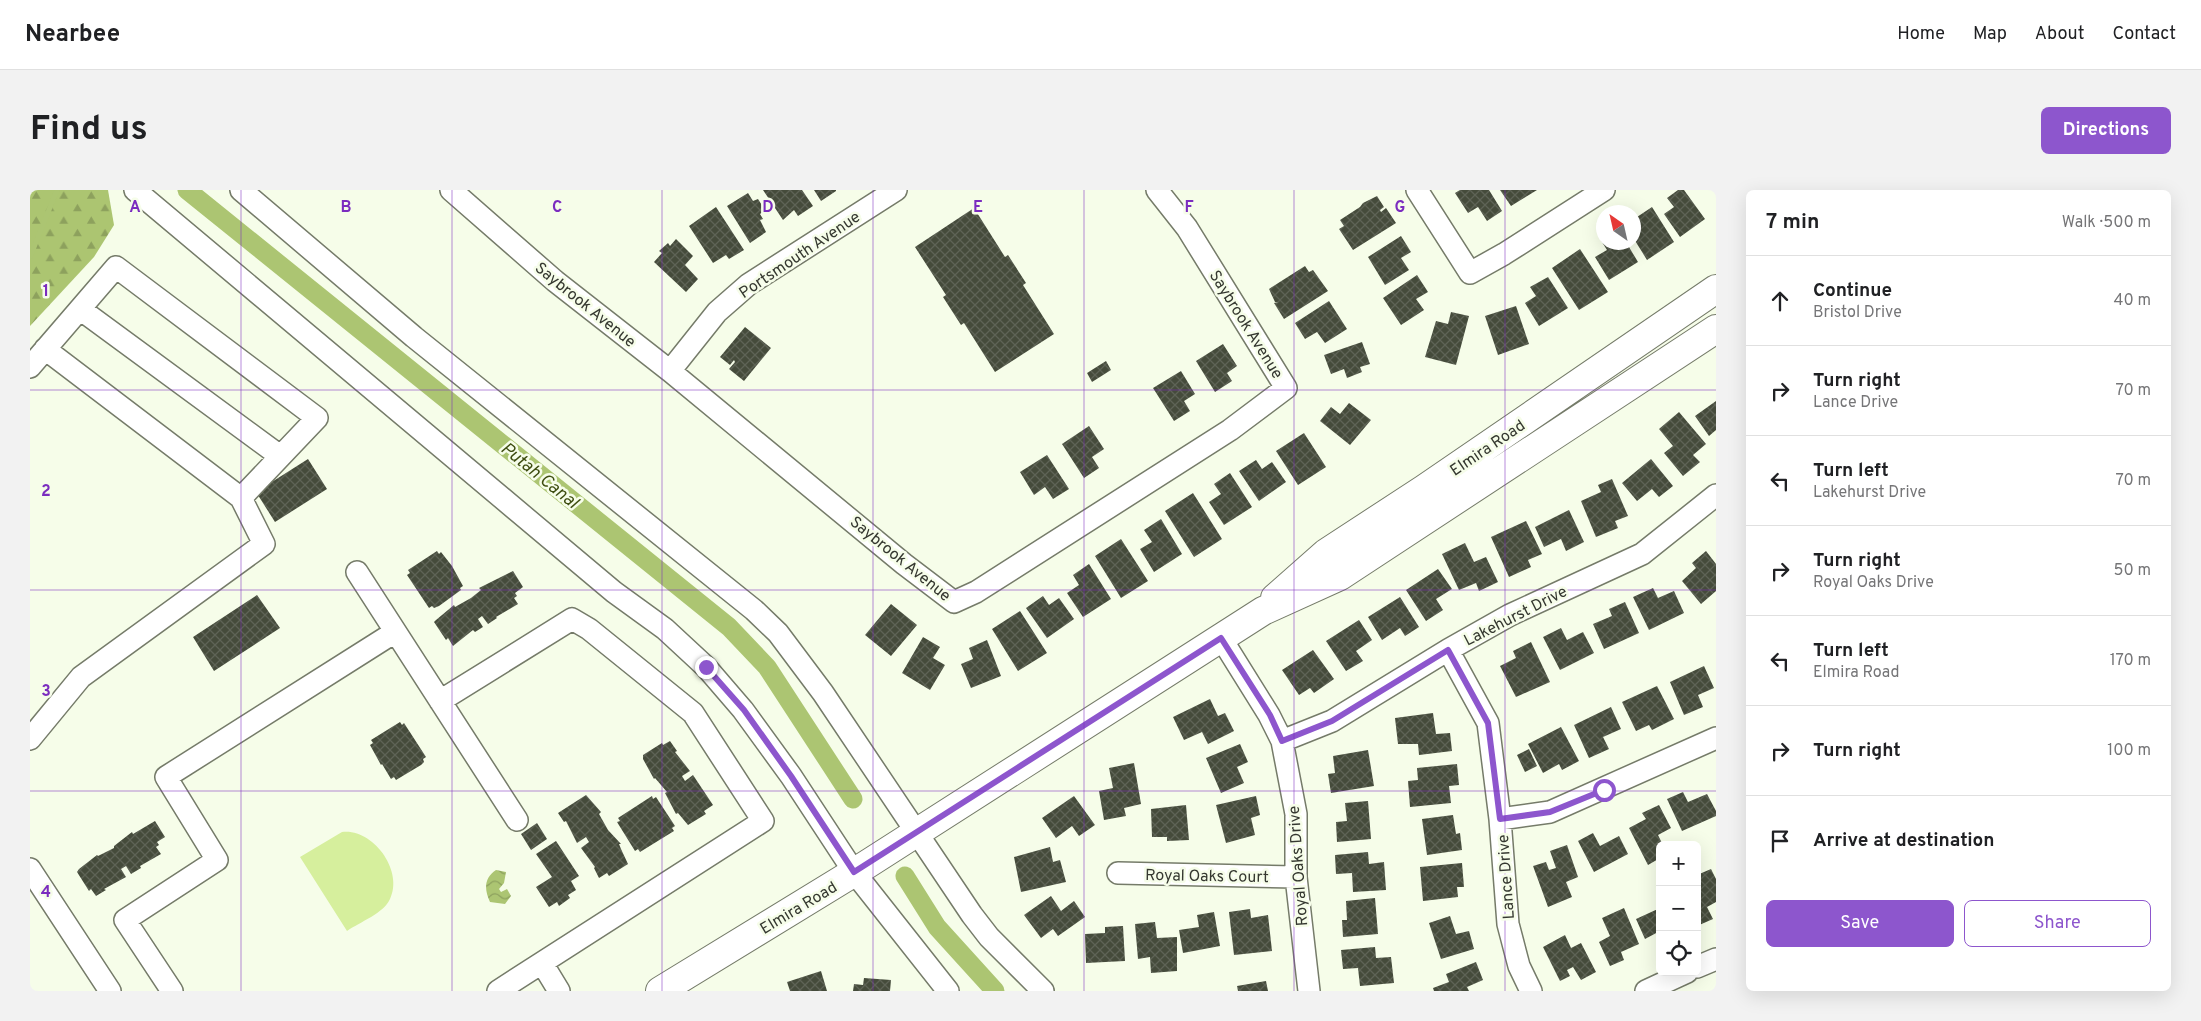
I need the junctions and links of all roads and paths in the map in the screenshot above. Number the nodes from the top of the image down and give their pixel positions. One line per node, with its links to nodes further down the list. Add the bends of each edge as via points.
1 (135, 190): 30 (street, via 614,592 665,629 706,667 744,710)
2 (241, 190): 28 (street, via 414,337 754,610 778,633 806,669)
3 (451, 190): 13 (street, Saybrook Avenue, via 555,281)
4 (896, 190): 13 (street, Portsmouth Avenue, via 748,284 718,312)
5 (1157, 190): 13 (street, Saybrook Avenue, via 1187,228 1286,388 1222,435 976,592 954,602)
6 (1417, 190): 7 (street, via 1470,273)
7 (1604, 190)
8 (1716, 289): 18 (main road, Elmira Road, via 1326,553 1285,587)
9 (80, 309): 11 (street); 14 (street); 14 (street, via 116,267 317,418)
10 (1716, 329): 18 (main road, Elmira Road, via 1340,576)
11 (45, 349): 12 (street); 16 (street)
12 (30, 367)
13 (670, 371)
14 (280, 456): 16 (street)
15 (1716, 495): 21 (street, Lakehurst Drive, via 1642,554 1510,615)
16 (241, 498): 24 (street, via 264,544 81,677)
17 (357, 572): 19 (street)
18 (1263, 611): 20 (main road, Elmira Road)
19 (395, 632): 22 (street); 38 (street, via 166,777 218,860 125,920)
20 (1221, 638): 25 (street, Royal Oaks Drive, via 1270,715); 28 (main road, Elmira Road)
21 (1448, 650): 25 (street, Lakehurst Drive, via 1332,721); 26 (street, Lance Drive, via 1488,723)
22 (440, 701): 27 (street); 34 (street, via 572,620 693,712 763,821)
23 (1716, 738): 26 (street, via 1550,812)
24 (30, 739)
25 (1282, 741): 32 (street, Royal Oaks Drive, via 1296,814)
26 (1500, 819): 45 (street, Lance Drive, via 1508,924 1519,966)
27 (517, 820)
28 (915, 833): 30 (main road, Elmira Road); 43 (street, via 984,929)
29 (30, 869): 37 (street)
30 (854, 872): 41 (main road, Elmira Road); 42 (street)
31 (1118, 873): 32 (street, Royal Oaks Court)
32 (1296, 876): 44 (street, Royal Oaks Drive)
33 (1716, 959): 35 (street)
34 (542, 963): 39 (street); 40 (street)
35 (1701, 965)
36 (1678, 976): 46 (street)
37 (110, 991)
38 (172, 991)
39 (498, 991)
40 (559, 991)
41 (660, 991)
42 (948, 991)
43 (1043, 991)
44 (1309, 991)
45 (1531, 991)
46 (1646, 991)

